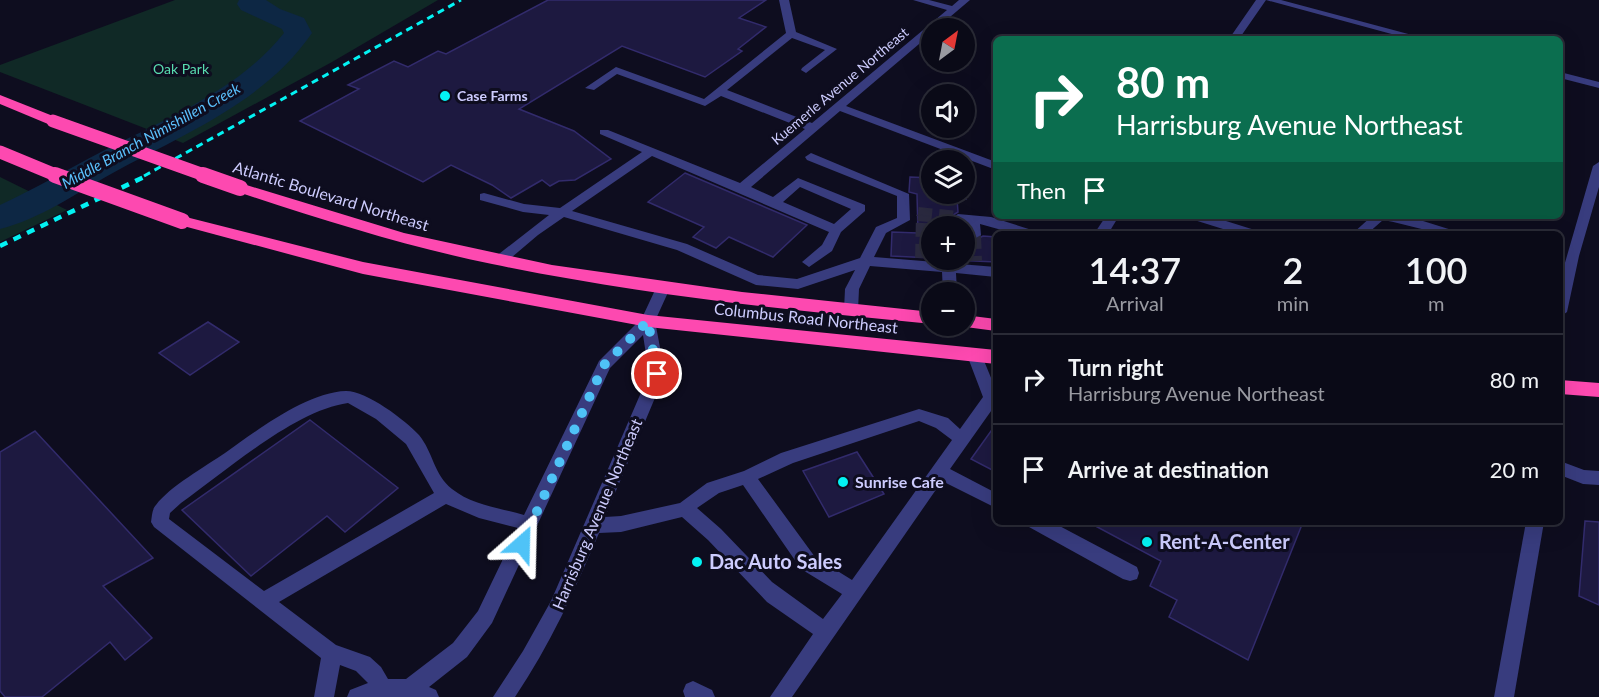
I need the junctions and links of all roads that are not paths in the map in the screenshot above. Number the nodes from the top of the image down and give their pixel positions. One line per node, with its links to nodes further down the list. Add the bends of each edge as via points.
1 (784, 0): 7 (street)
2 (920, 0): 6 (street)
3 (965, 0): 6 (street, Kuemerle Avenue Northeast)
4 (1261, 0): 8 (street)
5 (1270, 0): 9 (street)
6 (954, 9): 16 (street, Kuemerle Avenue Northeast)
7 (791, 34): 10 (street, via 832,49); 14 (street)
8 (1236, 36)
9 (1410, 36)
10 (806, 70)
11 (1563, 76): 12 (street)
12 (1599, 85)
13 (590, 88): 14 (street, via 616,70 705,103)
14 (719, 91): 17 (street)
15 (0, 99): 37 (highway, Atlantic Boulevard Northeast, bridge, via 240,188 428,244)
16 (839, 107): 17 (street, Kuemerle Avenue Northeast); 22 (street)
17 (814, 128): 24 (street, Kuemerle Avenue Northeast)
18 (604, 132): 19 (street)
19 (651, 151): 24 (street); 27 (street)
20 (0, 152): 48 (highway, bridge, via 94,191 182,221 363,268)
21 (811, 157): 38 (street, via 903,194 911,214 881,230)
22 (993, 165)
23 (1599, 166): 43 (street)
24 (742, 188): 26 (street)
25 (484, 197): 27 (street, via 524,208)
26 (774, 203): 32 (street); 32 (street, via 798,182 860,208)
27 (562, 212): 37 (street); 38 (street, via 682,247 756,280 798,284)
28 (975, 219): 33 (street)
29 (1376, 219): 35 (street)
30 (1403, 219): 36 (street)
31 (1225, 220): 34 (street)
32 (836, 230): 39 (street, via 827,248)
33 (1021, 231)
34 (1247, 231)
35 (1362, 231)
36 (1441, 231)
37 (500, 260): 44 (highway, Atlantic Boulevard Northeast)
38 (866, 261): 40 (street); 45 (street, via 852,289)
39 (809, 262)
40 (921, 262)
41 (975, 266): 42 (street)
42 (993, 271)
43 (1564, 272)
44 (663, 288): 45 (highway, Columbus Road Northeast); 48 (street)
45 (851, 310): 46 (highway, Columbus Road Northeast)
46 (921, 317)
47 (975, 320): 49 (highway)
48 (648, 321): 50 (highway, Columbus Road Northeast); 64 (street, via 604,365); 65 (street, Harrisburg Avenue Northeast, via 657,374)
49 (993, 324)
50 (975, 355): 51 (highway, Columbus Road Northeast); 54 (street)
51 (993, 357)
52 (1563, 387): 53 (highway)
53 (1599, 390)
54 (993, 396)
55 (993, 399): 56 (street)
56 (962, 439): 58 (street); 59 (street, via 942,423 919,415 787,458)
57 (1563, 469): 60 (street)
58 (939, 471): 62 (street); 69 (street)
59 (747, 477): 63 (street, via 720,483 700,494); 69 (street, via 808,562)
60 (1599, 478)
61 (446, 495): 64 (street); 70 (street); 70 (street, via 434,481 413,440 358,400 347,396 332,398 295,416 175,498 159,517 160,522)
62 (993, 499)
63 (686, 509): 65 (street, via 621,524); 71 (street, via 710,528 773,595)
64 (531, 524): 74 (street, via 473,636)
65 (594, 525): 78 (street, Harrisburg Avenue Northeast, via 558,607)
66 (1041, 525): 68 (street)
67 (1534, 525): 80 (street)
68 (1130, 573)
69 (854, 591): 71 (street)
70 (264, 601): 72 (street)
71 (825, 631): 79 (street)
72 (332, 654): 73 (street, via 352,656 376,674); 75 (street)
73 (382, 689): 74 (street); 76 (street)
74 (410, 689): 77 (street)
75 (324, 697)
76 (357, 697)
77 (429, 697)
78 (503, 697)
79 (780, 697)
80 (1504, 697)

